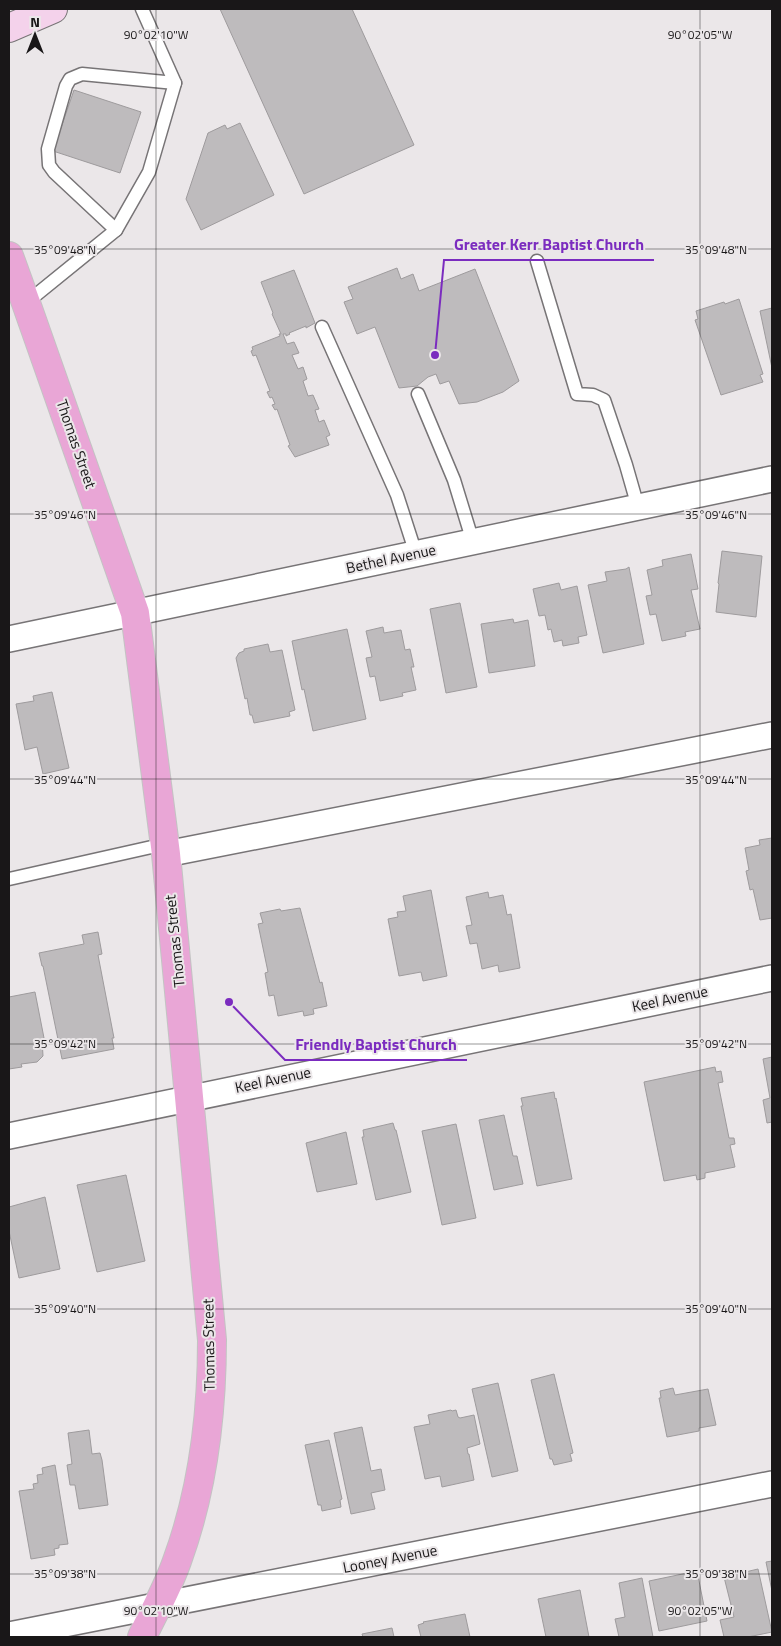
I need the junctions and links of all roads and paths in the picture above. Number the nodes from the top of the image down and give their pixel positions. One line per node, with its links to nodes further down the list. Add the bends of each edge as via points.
1 (53, 9): 3 (main road)
2 (142, 9): 4 (lane)
3 (9, 28)
4 (175, 83): 5 (lane, via 149,172); 5 (lane, via 82,74 70,79 66,86 48,149 49,165)
5 (116, 230): 8 (lane)
6 (537, 260): 12 (lane, via 577,394 604,400)
7 (10, 262): 8 (main road, Thomas Street)
8 (26, 302): 15 (main road, Thomas Street)
9 (322, 327): 14 (lane, via 397,495)
10 (418, 394): 13 (lane, via 454,480)
11 (772, 479): 12 (street, Bethel Avenue)
12 (638, 507): 13 (street, Bethel Avenue)
13 (473, 542): 14 (street, Bethel Avenue)
14 (416, 554): 15 (street, Bethel Avenue)
15 (135, 613): 16 (street, Bethel Avenue); 18 (main road, Thomas Street)
16 (9, 639)
17 (772, 735): 18 (street)
18 (166, 849): 19 (lane); 21 (main road, Thomas Street)
19 (9, 879)
20 (772, 978): 21 (street, Keel Avenue)
21 (190, 1097): 22 (street, Keel Avenue); 24 (main road, Thomas Street, via 210,1309 212,1366 199,1489 177,1562)
22 (9, 1136)
23 (772, 1484): 24 (street, Looney Avenue)
24 (158, 1605): 25 (street, Looney Avenue); 26 (main road, Thomas Street)
25 (9, 1635)
26 (142, 1637)

